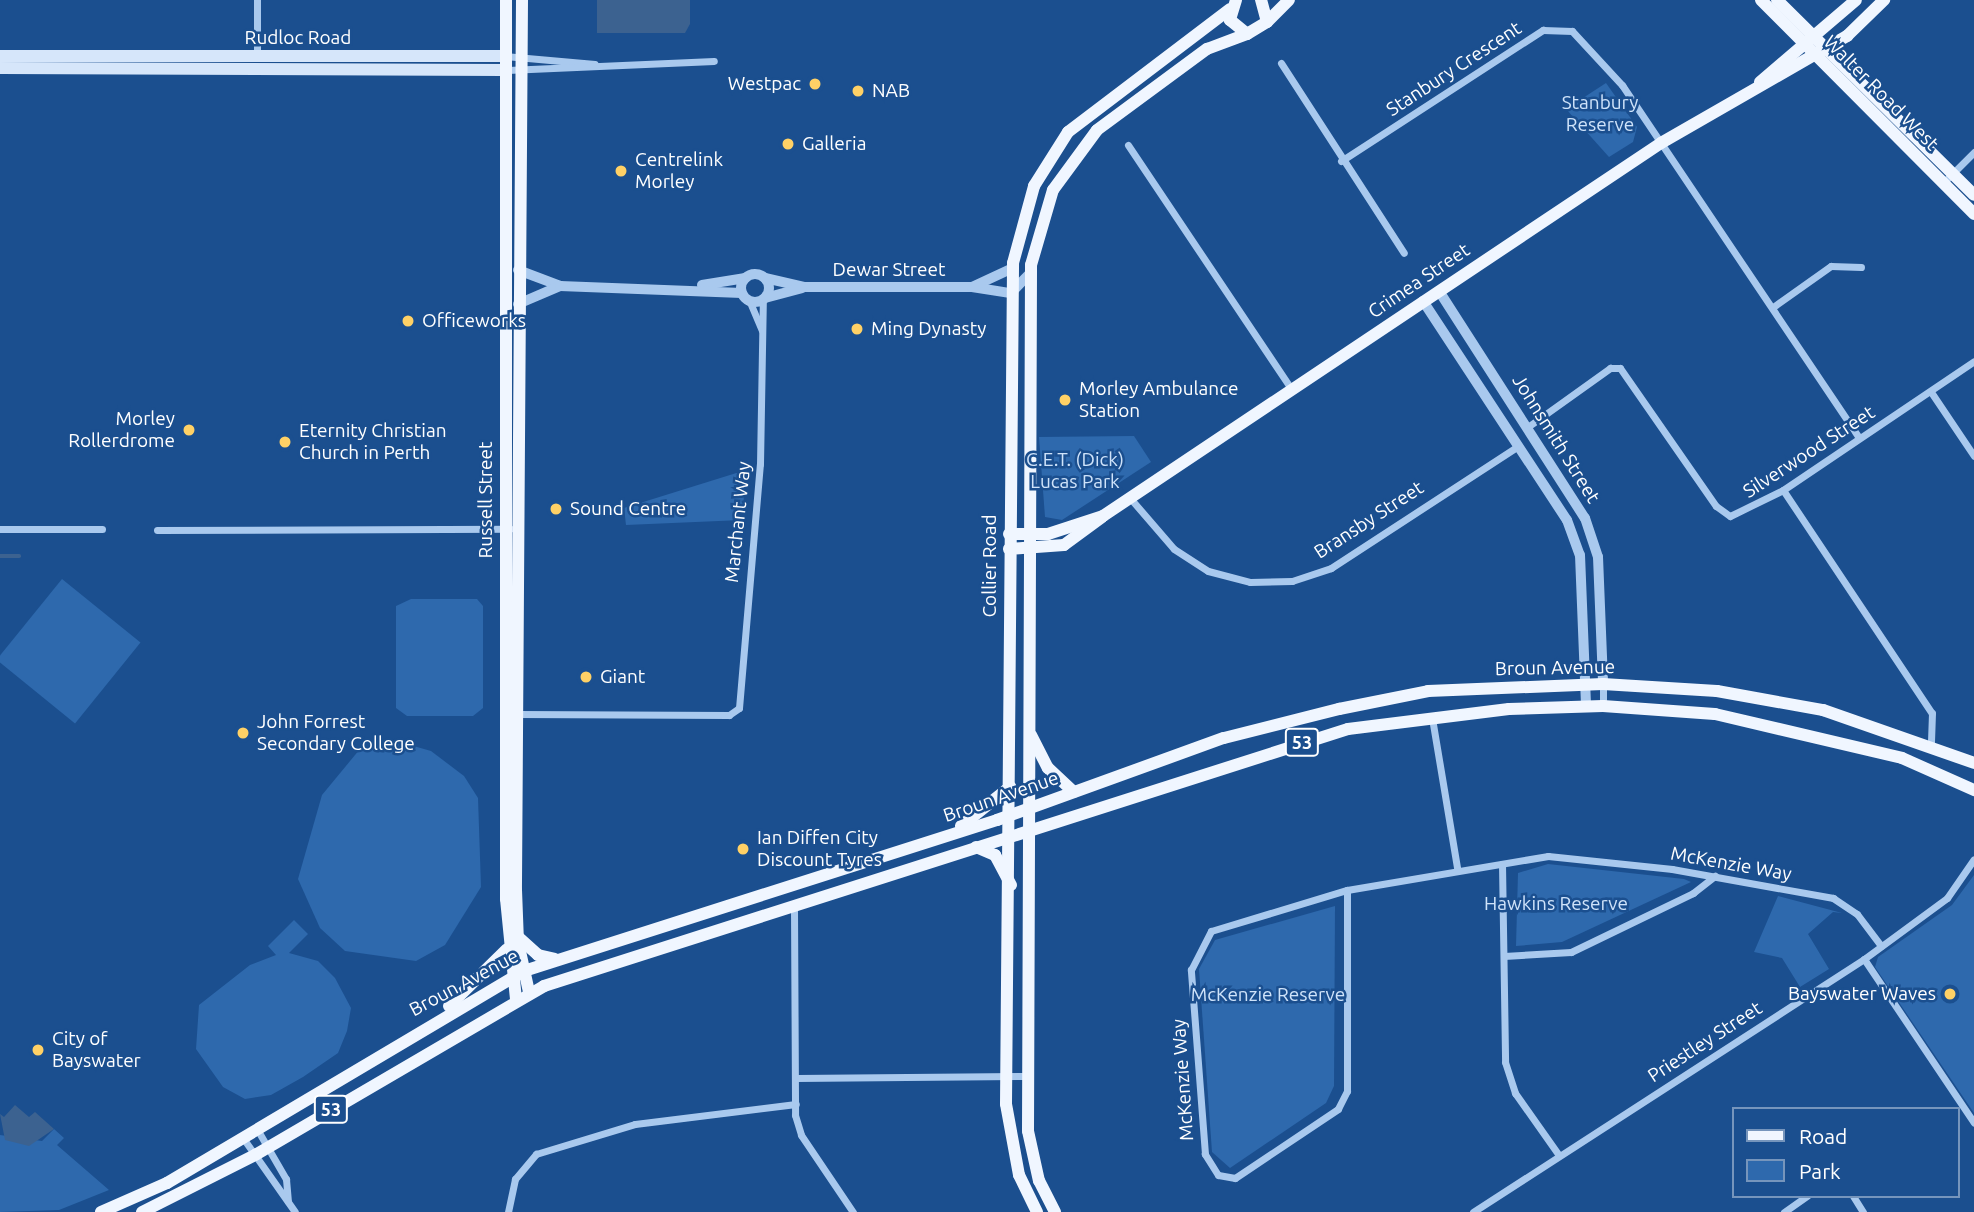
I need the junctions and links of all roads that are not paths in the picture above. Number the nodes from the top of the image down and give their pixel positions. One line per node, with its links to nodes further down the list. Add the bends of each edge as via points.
1 (257, 0): 19 (street)
2 (506, 0): 16 (main road, Russell Street)
3 (522, 0): 17 (main road, Russell Street)
4 (1261, 0): 11 (main road)
5 (1289, 0): 11 (main road)
6 (1761, 0): 13 (main road, Walter Road West)
7 (1777, 0): 13 (main road, Walter Road West)
8 (1856, 0): 13 (main road, Crimea Street)
9 (1884, 0): 14 (main road, Crimea Street)
10 (1233, 4): 12 (main road, via 1233,26); 35 (main road, Collier Road, via 1068,132 1034,186)
11 (1267, 22): 12 (main road)
12 (1247, 34): 37 (main road, via 1183,65 1091,136 1053,190)
13 (1809, 40): 14 (main road, Walter Road West); 25 (main road, Crimea Street)
14 (1821, 52): 25 (main road, Crimea Street); 30 (main road, Walter Road West)
15 (0, 56): 19 (main road, Rudloc Road)
16 (505, 56): 17 (street, Rudloc Road); 19 (main road, Rudloc Road); 23 (main road, Russell Street)
17 (521, 56): 20 (street, Rudloc Road); 24 (main road, Russell Street)
18 (714, 61): 20 (street, Rudloc Road)
19 (257, 63): 22 (main road, Rudloc Road); 23 (main road, Rudloc Road)
20 (596, 64): 24 (street, Rudloc Road)
21 (1281, 64): 29 (street)
22 (0, 68)
23 (505, 70): 24 (street, Rudloc Road); 44 (main road, Russell Street)
24 (521, 71): 36 (main road, Russell Street)
25 (1760, 82): 26 (main road, Crimea Street)
26 (1661, 143): 29 (street, Stanbury Crescent, via 1612,73 1572,31 1559,27 1544,30); 45 (main road, Crimea Street); 51 (street, Stanbury Crescent)
27 (1128, 145): 54 (street)
28 (1974, 152): 30 (street)
29 (1341, 161): 33 (street)
30 (1948, 178): 31 (main road, Walter Road West); 32 (main road, Walter Road West)
31 (1974, 195)
32 (1974, 214)
33 (1404, 253)
34 (1861, 267): 51 (street, via 1831,266)
35 (1013, 268): 43 (street, Dewar Street); 46 (main road, Collier Road)
36 (517, 270): 40 (street); 44 (main road, Russell Street)
37 (1031, 272): 46 (street); 68 (main road)
38 (745, 278): 39 (street, Dewar Street); 41 (street); 47 (street)
39 (765, 278): 42 (street, Dewar Street); 48 (street)
40 (560, 286): 41 (street); 50 (street)
41 (693, 287): 47 (street)
42 (805, 287): 43 (street, Dewar Street); 48 (street, Dewar Street)
43 (972, 287): 46 (street, Dewar Street)
44 (512, 289): 50 (main road, Russell Street); 66 (main road, Russell Street)
45 (1439, 291): 49 (main road, Crimea Street); 56 (street, Johnsmith Street)
46 (1011, 293): 69 (main road, Collier Road)
47 (746, 297): 48 (street, Dewar Street); 52 (street, Marchant Way)
48 (764, 299): 52 (street, Marchant Way)
49 (1423, 301): 54 (main road, Crimea Street); 58 (street, Johnsmith Street)
50 (518, 304): 63 (main road, Russell Street)
51 (1773, 307): 57 (street, Stanbury Crescent)
52 (762, 331): 76 (street, Marchant Way, via 745,696 734,712)
53 (1974, 361): 55 (street, Silverwood Street)
54 (1292, 390): 61 (main road, Crimea Street)
55 (1931, 392): 57 (street, Silverwood Street); 59 (street)
56 (1529, 426): 60 (street, Silverwood Street, via 1610,368 1620,368 1723,511 1748,511); 72 (street, Johnsmith Street, via 1585,518 1598,557)
57 (1859, 438): 60 (street, Silverwood Street)
58 (1518, 446): 61 (street, Bransby Street, via 1331,568 1293,581 1250,582 1208,570 1174,550); 73 (street, Johnsmith Street, via 1567,520 1580,555)
59 (1974, 456)
60 (1783, 490): 80 (street, via 1932,713)
61 (1130, 498): 62 (main road, Crimea Street)
62 (1102, 516): 68 (main road, Crimea Street, via 1062,531); 70 (main road, Crimea Street, via 1064,545)
63 (518, 528): 66 (street); 76 (main road, Russell Street)
64 (0, 529): 65 (street)
65 (102, 529)
66 (504, 529): 67 (street); 77 (main road, Russell Street)
67 (157, 530)
68 (1031, 533): 69 (main road, Crimea Street); 70 (main road)
69 (1009, 534): 71 (main road, Collier Road)
70 (1031, 549): 71 (main road, Crimea Street); 79 (main road)
71 (1009, 550): 82 (main road, Collier Road)
72 (1603, 684): 73 (main road, Broun Avenue / 53); 74 (street, Johnsmith Street); 80 (main road, Broun Avenue / 53, via 1717,691 1810,708)
73 (1586, 685): 75 (street, Johnsmith Street); 84 (main road, Broun Avenue / 53, via 1428,691 1339,709 1224,738)
74 (1603, 706): 75 (main road, Broun Avenue / 53); 83 (main road, Broun Avenue / 53, via 1715,714 1810,733 1902,758)
75 (1586, 707): 78 (main road, Broun Avenue / 53)
76 (519, 714): 77 (street); 98 (main road, Russell Street)
77 (505, 715): 100 (main road, Russell Street)
78 (1432, 717): 87 (main road, Broun Avenue / 53, via 1323,736); 93 (street)
79 (1028, 728): 84 (main road, via 1048,768); 85 (main road)
80 (1931, 744): 81 (main road, Broun Avenue / 53)
81 (1974, 763)
82 (1010, 787): 86 (main road, Collier Road); 89 (main road)
83 (1974, 790)
84 (1074, 792): 85 (main road, Broun Avenue / 53)
85 (1028, 807): 86 (main road, Broun Avenue / 53); 87 (main road)
86 (1011, 814): 88 (main road, Collier Road); 89 (main road, Broun Avenue / 53)
87 (1029, 829): 88 (main road, Broun Avenue / 53); 109 (main road)
88 (1011, 834): 90 (main road, Broun Avenue / 53); 95 (main road, Collier Road)
89 (939, 839): 102 (main road, Broun Avenue / 53)
90 (976, 847): 95 (main road, via 995,855); 97 (main road, Broun Avenue / 53)
91 (1974, 859): 99 (street, Priestley Street, via 1947,898)
92 (1502, 864): 93 (street, McKenzie Way); 94 (street, McKenzie Way, via 1548,856); 101 (street)
93 (1457, 868): 96 (street, McKenzie Way)
94 (1715, 876): 99 (street, McKenzie Way, via 1833,898 1857,914); 101 (street, via 1693,893 1572,951)
95 (1011, 886): 111 (main road, Collier Road)
96 (1347, 890): 96 (street, McKenzie Way, via 1211,932 1197,950 1191,970 1205,1154 1218,1175 1235,1178 1338,1109 1347,1091)
97 (794, 908): 106 (main road, Broun Avenue / 53); 110 (street)
98 (517, 936): 102 (main road, via 538,955); 104 (main road, Russell Street)
99 (1881, 946): 103 (street, Priestley Street)
100 (507, 948): 105 (main road, Russell Street); 108 (main road)
101 (1504, 956): 117 (street, via 1505,1062 1515,1093)
102 (556, 959): 104 (main road, Broun Avenue / 53)
103 (1864, 959): 113 (street); 117 (street, Priestley Street)
104 (524, 971): 105 (main road, Broun Avenue / 53); 106 (main road, Russell Street)
105 (511, 978): 107 (main road, Russell Street); 108 (main road, Broun Avenue / 53)
106 (529, 992): 107 (main road, Broun Avenue / 53)
107 (516, 999): 116 (main road, Broun Avenue / 53)
108 (439, 1016): 114 (main road, Broun Avenue / 53)
109 (1028, 1076): 111 (street); 128 (main road, via 1030,1148)
110 (796, 1078): 111 (street); 112 (street)
111 (1009, 1080): 127 (main road, Collier Road, via 1012,1152)
112 (796, 1104): 125 (street, via 635,1124 536,1154 515,1179); 126 (street, via 801,1135)
113 (1974, 1123)
114 (257, 1129): 115 (main road, Broun Avenue / 53); 116 (street)
115 (243, 1138): 118 (street); 122 (main road, Broun Avenue / 53)
116 (269, 1147): 118 (main road, Broun Avenue / 53); 120 (street, via 286,1179)
117 (1558, 1154): 121 (street, Priestley Street)
118 (254, 1155): 120 (street); 123 (main road, Broun Avenue / 53)
119 (1804, 1198): 130 (street)
120 (288, 1201): 124 (street)
121 (1483, 1209): 129 (street, Priestley Street)
122 (101, 1212)
123 (142, 1212)
124 (295, 1212)
125 (509, 1212)
126 (853, 1212)
127 (1037, 1212)
128 (1055, 1212)
129 (1473, 1212)
130 (1784, 1212)

